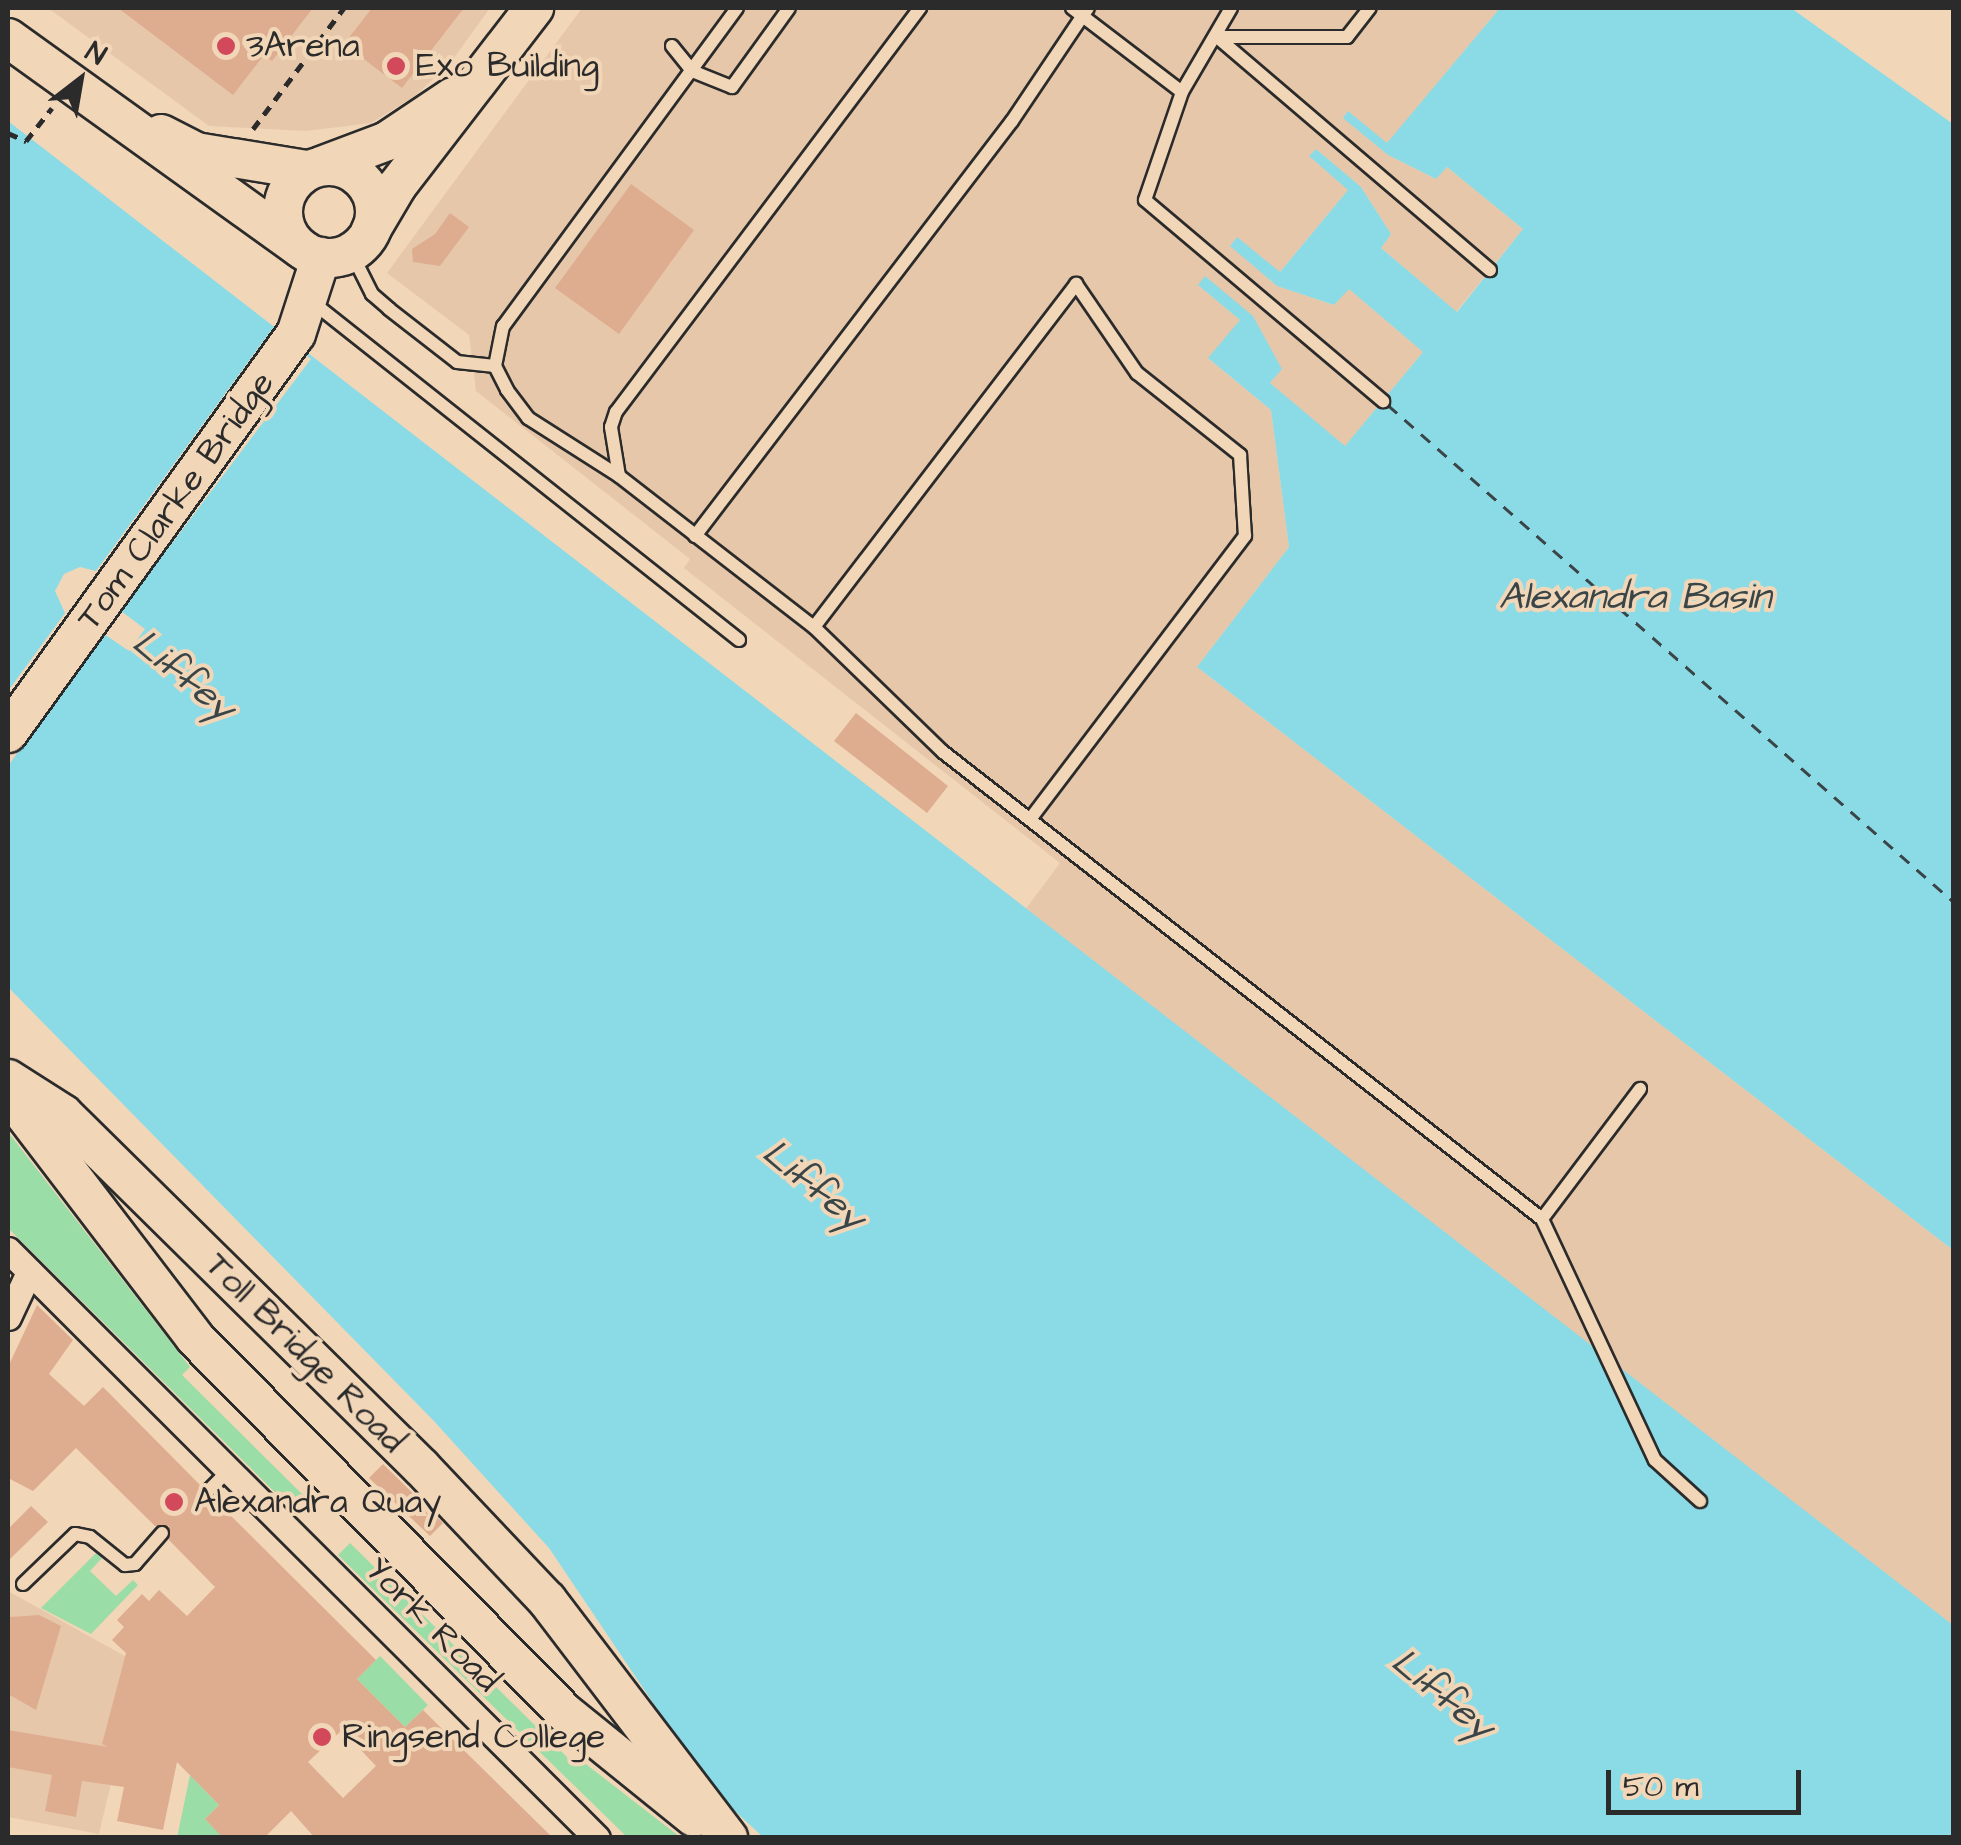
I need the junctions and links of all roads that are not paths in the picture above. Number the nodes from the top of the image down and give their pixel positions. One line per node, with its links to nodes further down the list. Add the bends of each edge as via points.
1 (534, 8): 12 (main road)
2 (737, 8): 13 (lane)
3 (789, 8): 13 (lane, via 732,87)
4 (920, 8): 22 (lane, via 616,412)
5 (1072, 8): 8 (lane)
6 (1231, 8): 9 (lane)
7 (1370, 8): 9 (lane, via 1347,37)
8 (1088, 13): 14 (lane); 23 (lane)
9 (1218, 37): 14 (lane); 18 (lane)
10 (8, 38): 15 (main road)
11 (672, 46): 13 (lane)
12 (496, 60): 16 (main road, via 414,126); 17 (main road, via 397,186)
13 (692, 71): 20 (lane, via 503,326)
14 (1182, 92): 21 (lane, via 1144,200)
15 (66, 96): 16 (main road, via 196,152); 17 (main road)
16 (313, 168): 17 (main road, via 290,186 282,208 286,230); 17 (main road, via 354,172 370,190 375,214)
17 (335, 249): 19 (main road, Tom Clarke Bridge); 20 (lane, via 372,294 457,362)
18 (1490, 270)
19 (303, 316): 25 (lane); 26 (main road, Tom Clarke Bridge)
20 (494, 366): 22 (lane, via 528,418)
21 (1383, 401)
22 (619, 476): 23 (lane)
23 (695, 536): 24 (lane)
24 (814, 627): 27 (lane, via 942,752); 27 (lane, via 1076,284 1138,373 1240,455 1245,536)
25 (739, 640)
26 (8, 733)
27 (1030, 819): 31 (lane)
28 (8, 1080): 42 (main road, Toll Bridge Road, via 63,1114 447,1494 547,1600)
29 (1640, 1089): 31 (lane)
30 (8, 1092): 41 (main road, Toll Bridge Road, via 194,1338 565,1713)
31 (1542, 1219): 37 (lane, via 1655,1460)
32 (8, 1250): 33 (street, York Road)
33 (27, 1277): 34 (street); 35 (street, York Road)
34 (8, 1317)
35 (228, 1472): 36 (lane); 40 (street, York Road)
36 (207, 1492)
37 (1700, 1501)
38 (162, 1534): 39 (lane, via 135,1564 125,1565 90,1537 74,1534)
39 (23, 1584)
40 (597, 1838)
41 (719, 1838)
42 (728, 1838)

